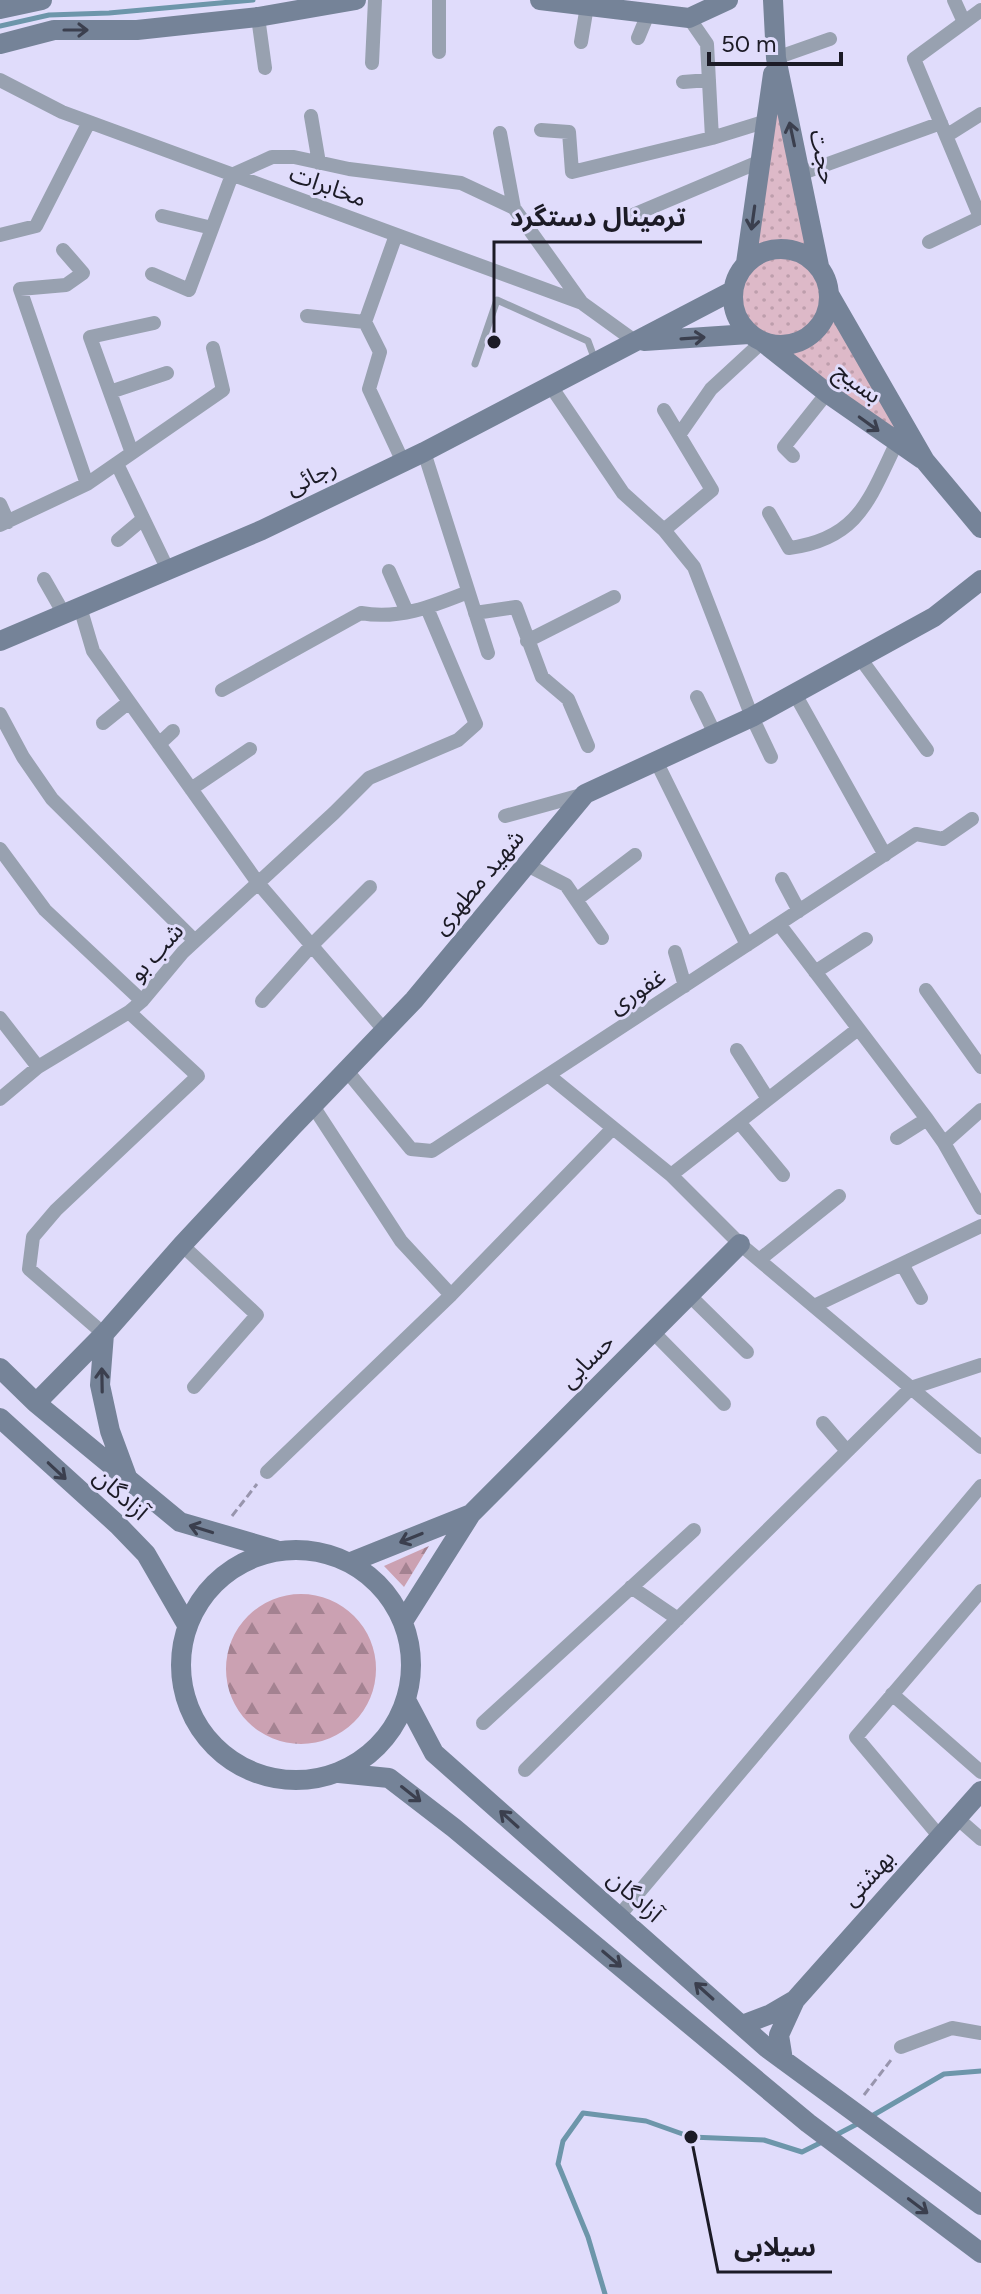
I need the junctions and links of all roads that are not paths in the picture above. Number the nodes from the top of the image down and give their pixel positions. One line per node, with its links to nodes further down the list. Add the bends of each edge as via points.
1 (42, 0): 10 (street)
2 (356, 0): 13 (street)
3 (375, 0): 22 (street)
4 (439, 0): 20 (street)
5 (540, 0): 9 (street)
6 (728, 0): 14 (street)
7 (773, 0): 21 (street, حجت)
8 (954, 0): 15 (street)
9 (587, 6): 12 (street); 18 (street)
10 (0, 9)
11 (981, 10): 15 (street)
12 (648, 14): 14 (street); 16 (street)
13 (258, 17): 19 (street, one-way to 13, via 54,30 137,30); 23 (street)
14 (689, 18): 25 (street, via 707,44)
15 (964, 22): 34 (street, via 914,59)
16 (638, 38)
17 (830, 39): 21 (street)
18 (581, 42)
19 (0, 44)
20 (439, 52)
21 (776, 58): 31 (street, حجت); 39 (street, حجت, one-way to 21)
22 (372, 63)
23 (265, 68)
24 (0, 80): 27 (street, مخابرات)
25 (709, 80): 26 (street); 36 (street)
26 (683, 82)
27 (15, 88): 28 (street); 32 (street, مخابرات)
28 (0, 93)
29 (981, 114): 34 (street)
30 (311, 116): 38 (street)
31 (767, 121): 36 (street); 37 (street, حجت)
32 (89, 122): 40 (street, مخابرات); 46 (street, via 36,226)
33 (541, 130): 36 (street, via 569,132 572,172)
34 (944, 130): 39 (street); 43 (street)
35 (500, 133): 41 (street)
36 (712, 138)
37 (761, 161): 44 (street); 50 (street, حجت, one-way to 50)
38 (319, 163): 40 (street, via 272,157); 41 (street, via 461,183)
39 (800, 174): 51 (street, حجت)
40 (232, 175): 45 (street); 47 (street, مخابرات)
41 (514, 208): 55 (street)
42 (162, 216): 45 (street)
43 (981, 217): 48 (street)
44 (626, 218)
45 (212, 228): 52 (street, via 189,290)
46 (0, 235)
47 (396, 235): 55 (street, مخابرات); 57 (street)
48 (929, 242)
49 (63, 250): 77 (street, via 83,273 66,285 20,289)
50 (746, 263): 51 (street, via 759,253 791,249); 53 (street)
51 (819, 266): 54 (street)
52 (152, 274)
53 (732, 291): 59 (street, via 739,322); 60 (street, رجائی)
54 (830, 296): 59 (street, via 828,312 809,337 778,346); 74 (street, بسیج)
55 (582, 303): 60 (street, مخابرات)
56 (307, 316): 57 (street)
57 (365, 322): 75 (street, via 380,352 369,389)
58 (154, 323): 66 (street, via 90,337)
59 (756, 338): 60 (street, one-way to 59); 67 (street, بسیج); 69 (street)
60 (636, 342): 62 (street, رجائی)
61 (213, 348): 72 (street, via 223,390)
62 (596, 362): 63 (lane, via 588,341 497,300); 65 (street, رجائی)
63 (475, 364)
64 (167, 373): 66 (street)
65 (550, 385): 71 (street, رجائی); 83 (street, via 623,493)
66 (110, 392): 72 (street)
67 (827, 393): 70 (street, بسیج, one-way to 70); 73 (street, via 784,447)
68 (664, 410): 69 (street)
69 (679, 435): 83 (street, via 712,490)
70 (896, 444): 74 (street, بسیج); 79 (street, via 853,522 814,545 789,548)
71 (424, 452): 75 (street, رجائی); 89 (street)
72 (132, 453): 76 (street)
73 (793, 456)
74 (925, 461): 81 (street, بسیج)
75 (403, 462): 85 (street, رجائی)
76 (117, 464): 77 (street); 80 (street)
77 (87, 484): 82 (street)
78 (0, 504): 82 (street)
79 (769, 513)
80 (143, 519): 84 (street); 85 (street)
81 (978, 521)
82 (4, 524)
83 (664, 530): 104 (street, via 694,567)
84 (118, 540)
85 (168, 570): 92 (street, رجائی)
86 (389, 571): 93 (street)
87 (44, 579): 92 (street)
88 (981, 580): 98 (street, شهید مطهری, via 934,617)
89 (468, 592): 91 (street); 94 (street)
90 (614, 597): 96 (street)
91 (427, 608): 93 (street); 123 (street, شب بو, via 476,724 458,740 369,778)
92 (72, 611): 95 (street, رجائی); 102 (street)
93 (407, 612): 99 (street, via 384,617 361,613)
94 (475, 613): 96 (street, via 516,607); 97 (street)
95 (0, 641)
96 (527, 641): 109 (street, via 542,677 568,699)
97 (488, 653)
98 (860, 658): 100 (street, شهید مطهری); 111 (street)
99 (222, 690)
100 (795, 694): 104 (street, شهید مطهری); 120 (street)
101 (697, 697): 107 (street)
102 (129, 702): 105 (street); 108 (street)
103 (0, 714): 130 (street, via 52,799)
104 (752, 717): 107 (street, شهید مطهری); 112 (street)
105 (103, 723)
106 (173, 731): 108 (street)
107 (715, 734): 113 (street, شهید مطهری)
108 (159, 744): 114 (street)
109 (588, 746)
110 (250, 749): 114 (street)
111 (927, 750)
112 (771, 757)
113 (656, 761): 115 (street, شهید مطهری); 131 (street)
114 (191, 789): 123 (street)
115 (585, 794): 116 (street); 121 (street, شهید مطهری)
116 (505, 816)
117 (972, 819): 120 (street, غفوری, via 943,839 916,834)
118 (0, 849): 137 (street, via 45,910)
119 (635, 855): 125 (street)
120 (885, 855): 126 (street, غفوری)
121 (527, 865): 125 (street, via 566,885); 142 (street, شهید مطهری)
122 (782, 879): 126 (street)
123 (258, 883): 130 (street, شب بو); 132 (street)
124 (370, 887): 132 (street)
125 (576, 900): 128 (street)
126 (799, 911): 127 (street, غفوری)
127 (779, 924): 131 (street, غفوری); 134 (street)
128 (602, 938)
129 (866, 939): 134 (street)
130 (195, 941): 137 (street, شب بو)
131 (747, 945): 135 (street, غفوری)
132 (311, 946): 138 (street); 142 (street)
133 (675, 952): 135 (street)
134 (815, 972): 141 (street)
135 (685, 986): 147 (street, غفوری)
136 (926, 990): 145 (street)
137 (142, 1001): 139 (street, شب بو)
138 (262, 1001)
139 (129, 1012): 144 (street); 171 (street, شب بو, via 198,1076 56,1210 33,1237 29,1269)
140 (0, 1018): 144 (street)
141 (858, 1029): 149 (street); 152 (street)
142 (385, 1031): 146 (street, شهید مطهری)
143 (737, 1050): 149 (street)
144 (38, 1067): 148 (street)
145 (981, 1067)
146 (347, 1071): 147 (street, غفوری, via 411,1149 432,1151); 150 (street, شهید مطهری)
147 (548, 1075): 154 (street)
148 (0, 1099)
149 (768, 1099): 153 (street)
150 (313, 1106): 163 (street, شهید مطهری); 166 (street, via 401,1241)
151 (981, 1110): 156 (street)
152 (927, 1119): 155 (street); 156 (street)
153 (739, 1122): 157 (street); 158 (street)
154 (613, 1128): 157 (street); 166 (street)
155 (897, 1138)
156 (944, 1143): 160 (street)
157 (671, 1175): 162 (street)
158 (783, 1175)
159 (839, 1196): 164 (street)
160 (978, 1198)
161 (981, 1226): 165 (street)
162 (740, 1244): 164 (street); 167 (street, حسابی)
163 (182, 1245): 171 (street, شهید مطهری); 175 (street, via 257,1315)
164 (759, 1260): 169 (street)
165 (902, 1264): 168 (street); 169 (street)
166 (451, 1295): 183 (street)
167 (689, 1295): 170 (street, حسابی); 172 (street)
168 (921, 1298)
169 (814, 1306): 176 (street)
170 (653, 1332): 178 (street); 186 (street, حسابی)
171 (104, 1334): 177 (street, شهید مطهری); 184 (street, one-way to 171, via 100,1385)
172 (747, 1352)
173 (981, 1365): 176 (street)
174 (0, 1368): 177 (street)
175 (194, 1387)
176 (911, 1388): 181 (street); 182 (street)
177 (36, 1403): 184 (street)
178 (724, 1404)
179 (0, 1418): 194 (street, آزادگان, one-way to 194, via 146,1554)
180 (823, 1423): 182 (street)
181 (981, 1447)
182 (847, 1451): 192 (street)
183 (267, 1472)
184 (127, 1479): 188 (street, one-way to 184, via 180,1522)
185 (981, 1486): 205 (street)
186 (471, 1514): 189 (street, حسابی, one-way to 189); 193 (street, حسابی)
187 (694, 1530): 190 (street)
188 (276, 1550): 189 (street, via 315,1550); 194 (street, via 238,1564 207,1590)
189 (351, 1562): 193 (street, via 383,1587)
190 (631, 1587): 192 (street); 197 (street)
191 (981, 1591): 195 (street)
192 (678, 1619): 198 (street)
193 (404, 1620): 196 (street, via 412,1674)
194 (187, 1625): 200 (street, via 179,1663 185,1700 202,1734 229,1761 264,1777 301,1781)
195 (892, 1694): 199 (street); 203 (street, via 856,1737)
196 (406, 1700): 200 (street, via 391,1731 368,1756); 205 (street, آزادگان, one-way to 196, via 434,1753)
197 (483, 1723)
198 (525, 1770)
199 (981, 1772)
200 (339, 1773): 212 (street, one-way to 212, via 389,1778 808,2123)
201 (981, 1791): 202 (street, بهشتی)
202 (957, 1818): 203 (street, بهشتی); 204 (street)
203 (940, 1837): 206 (street, بهشتی)
204 (981, 1839)
205 (619, 1916): 207 (street, آزادگان, one-way to 205)
206 (795, 2000): 207 (street); 210 (street, via 779,2035)
207 (742, 2025): 210 (street, آزادگان)
208 (981, 2033): 209 (street, via 952,2028)
209 (901, 2047)
210 (783, 2060): 211 (street, آزادگان)
211 (981, 2205)
212 (981, 2253)

